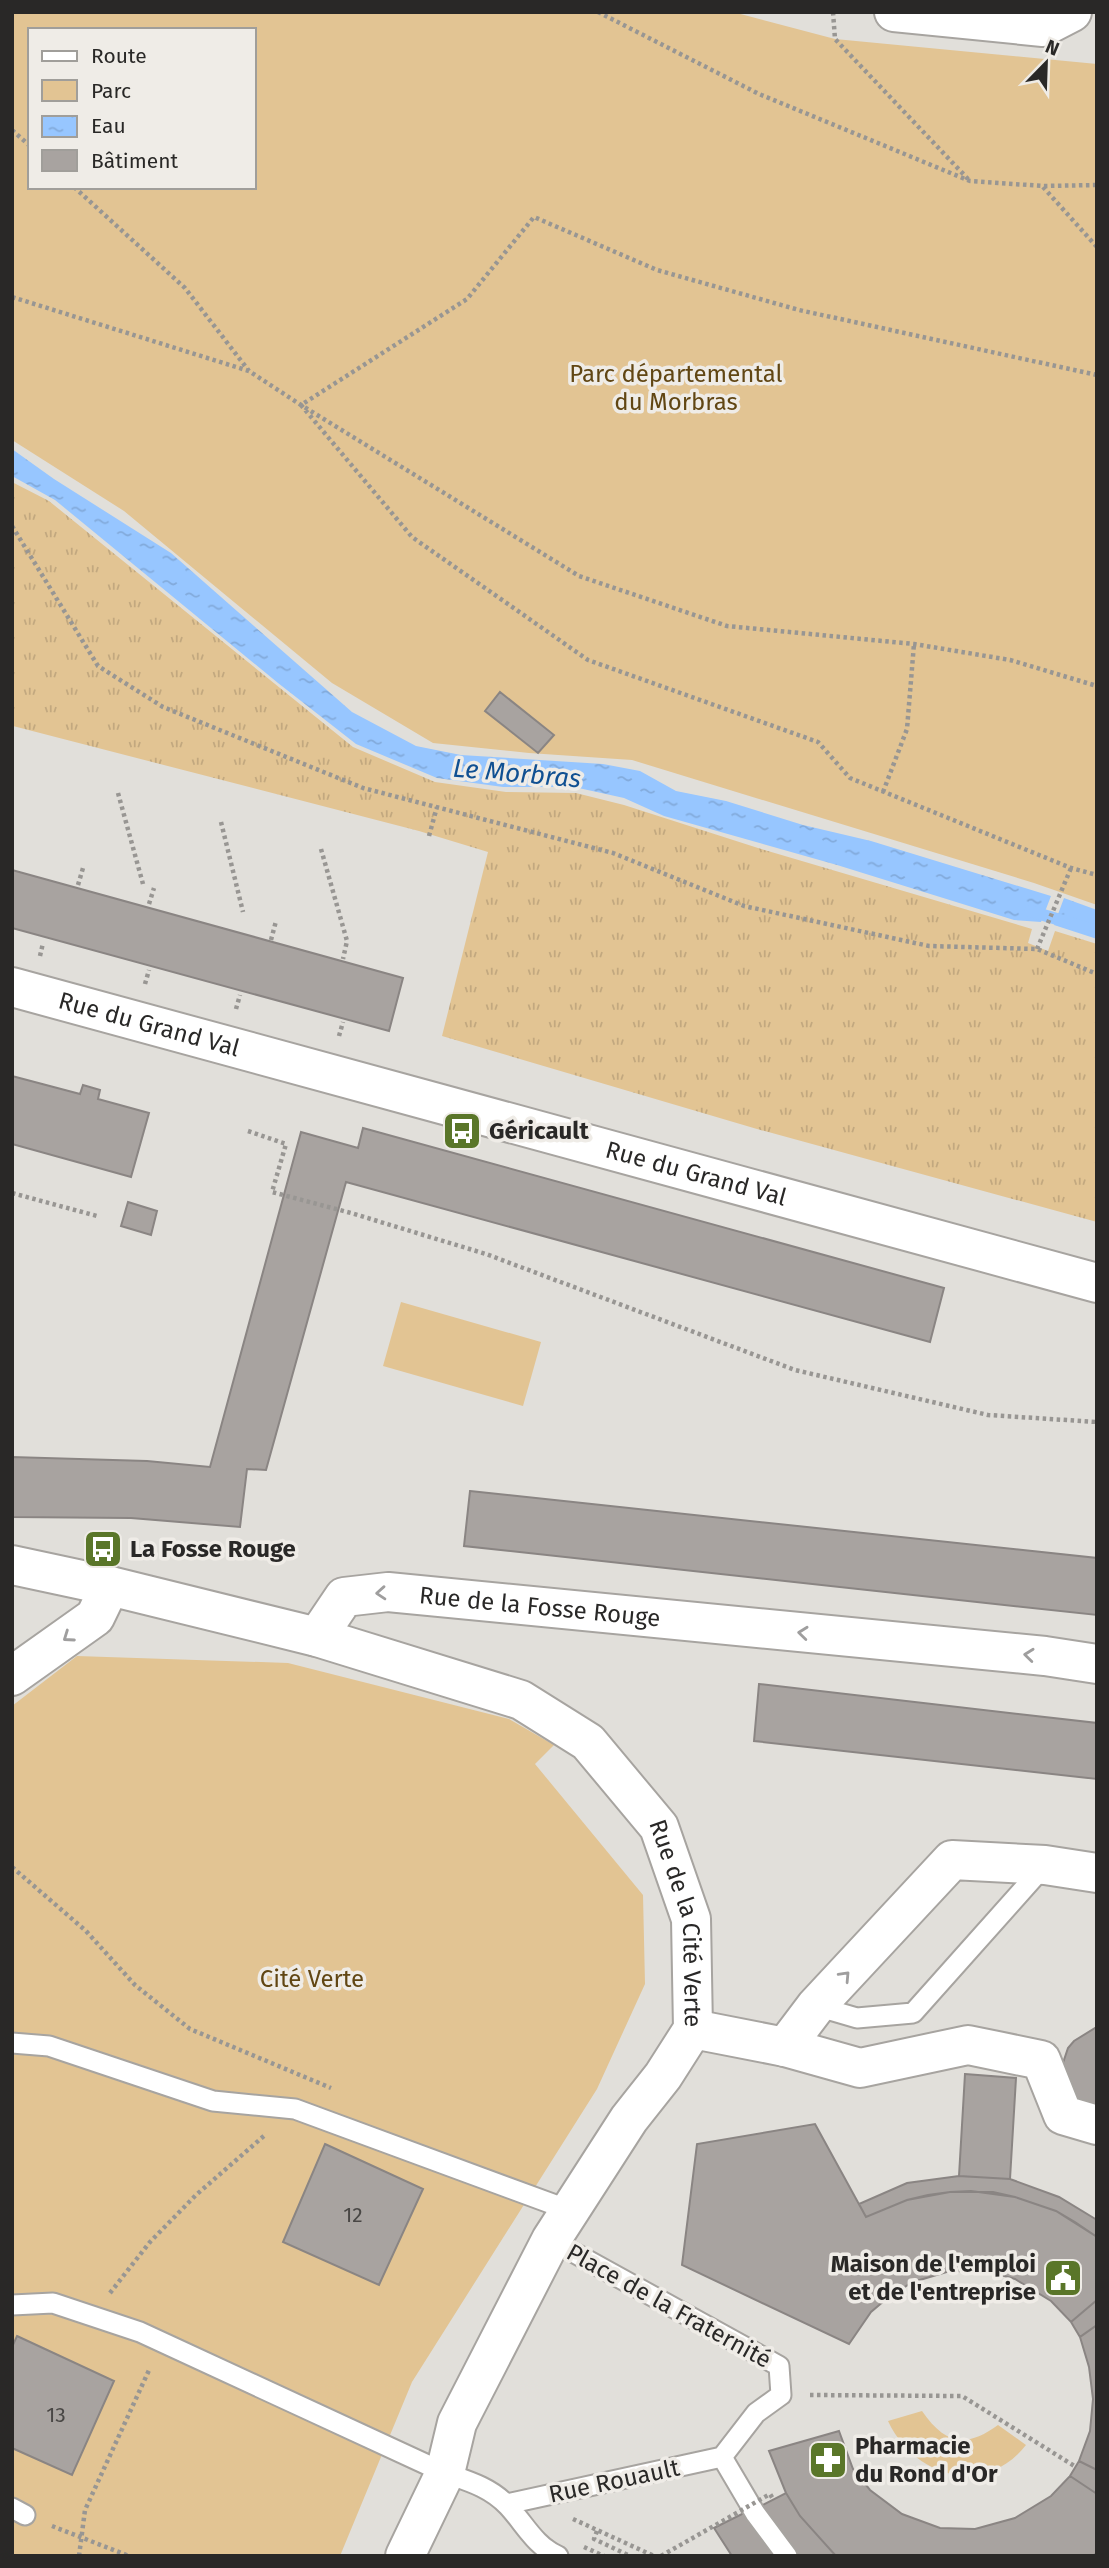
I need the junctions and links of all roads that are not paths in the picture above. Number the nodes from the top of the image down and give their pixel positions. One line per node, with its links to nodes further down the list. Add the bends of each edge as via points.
1 (894, 12): 2 (street, via 1043,27)
2 (1072, 12)
3 (12, 987): 4 (street, Rue du Grand Val)
4 (1097, 1283)
5 (12, 1565): 6 (street)
6 (110, 1586): 7 (street); 9 (street, one-way to 9, via 95,1617)
7 (317, 1637): 8 (street, Rue de la Fosse Rouge, one-way to 7, via 388,1592 344,1597); 13 (street, Rue de la Cité Verte, via 521,1700 588,1742 659,1827 691,1919)
8 (1097, 1664)
9 (12, 1676)
10 (1045, 1865): 11 (street); 12 (street, one-way to 10, via 952,1860); 12 (lane, via 913,2014 857,2018)
11 (1097, 1873)
12 (816, 2006): 15 (street)
13 (693, 2029): 15 (street); 17 (street, Rue de la Cité Verte)
14 (12, 2043): 17 (lane, via 50,2046 213,2101 295,2109)
15 (785, 2047): 16 (street, via 860,2068 968,2045 1041,2060 1063,2115)
16 (1097, 2125)
17 (560, 2225): 19 (lane, Place de la Fraternité, via 779,2366 781,2395 755,2413); 20 (street, Rue de la Cité Verte, via 457,2423)
18 (12, 2305): 20 (lane, via 52,2303 140,2332)
19 (722, 2457): 21 (lane, Rue Rouault); 24 (lane)
20 (445, 2473): 21 (lane, via 484,2487); 22 (street, Rue de la Cité Verte)
21 (506, 2504): 23 (lane, via 545,2550)
22 (405, 2556)
23 (558, 2556)
24 (787, 2556)

